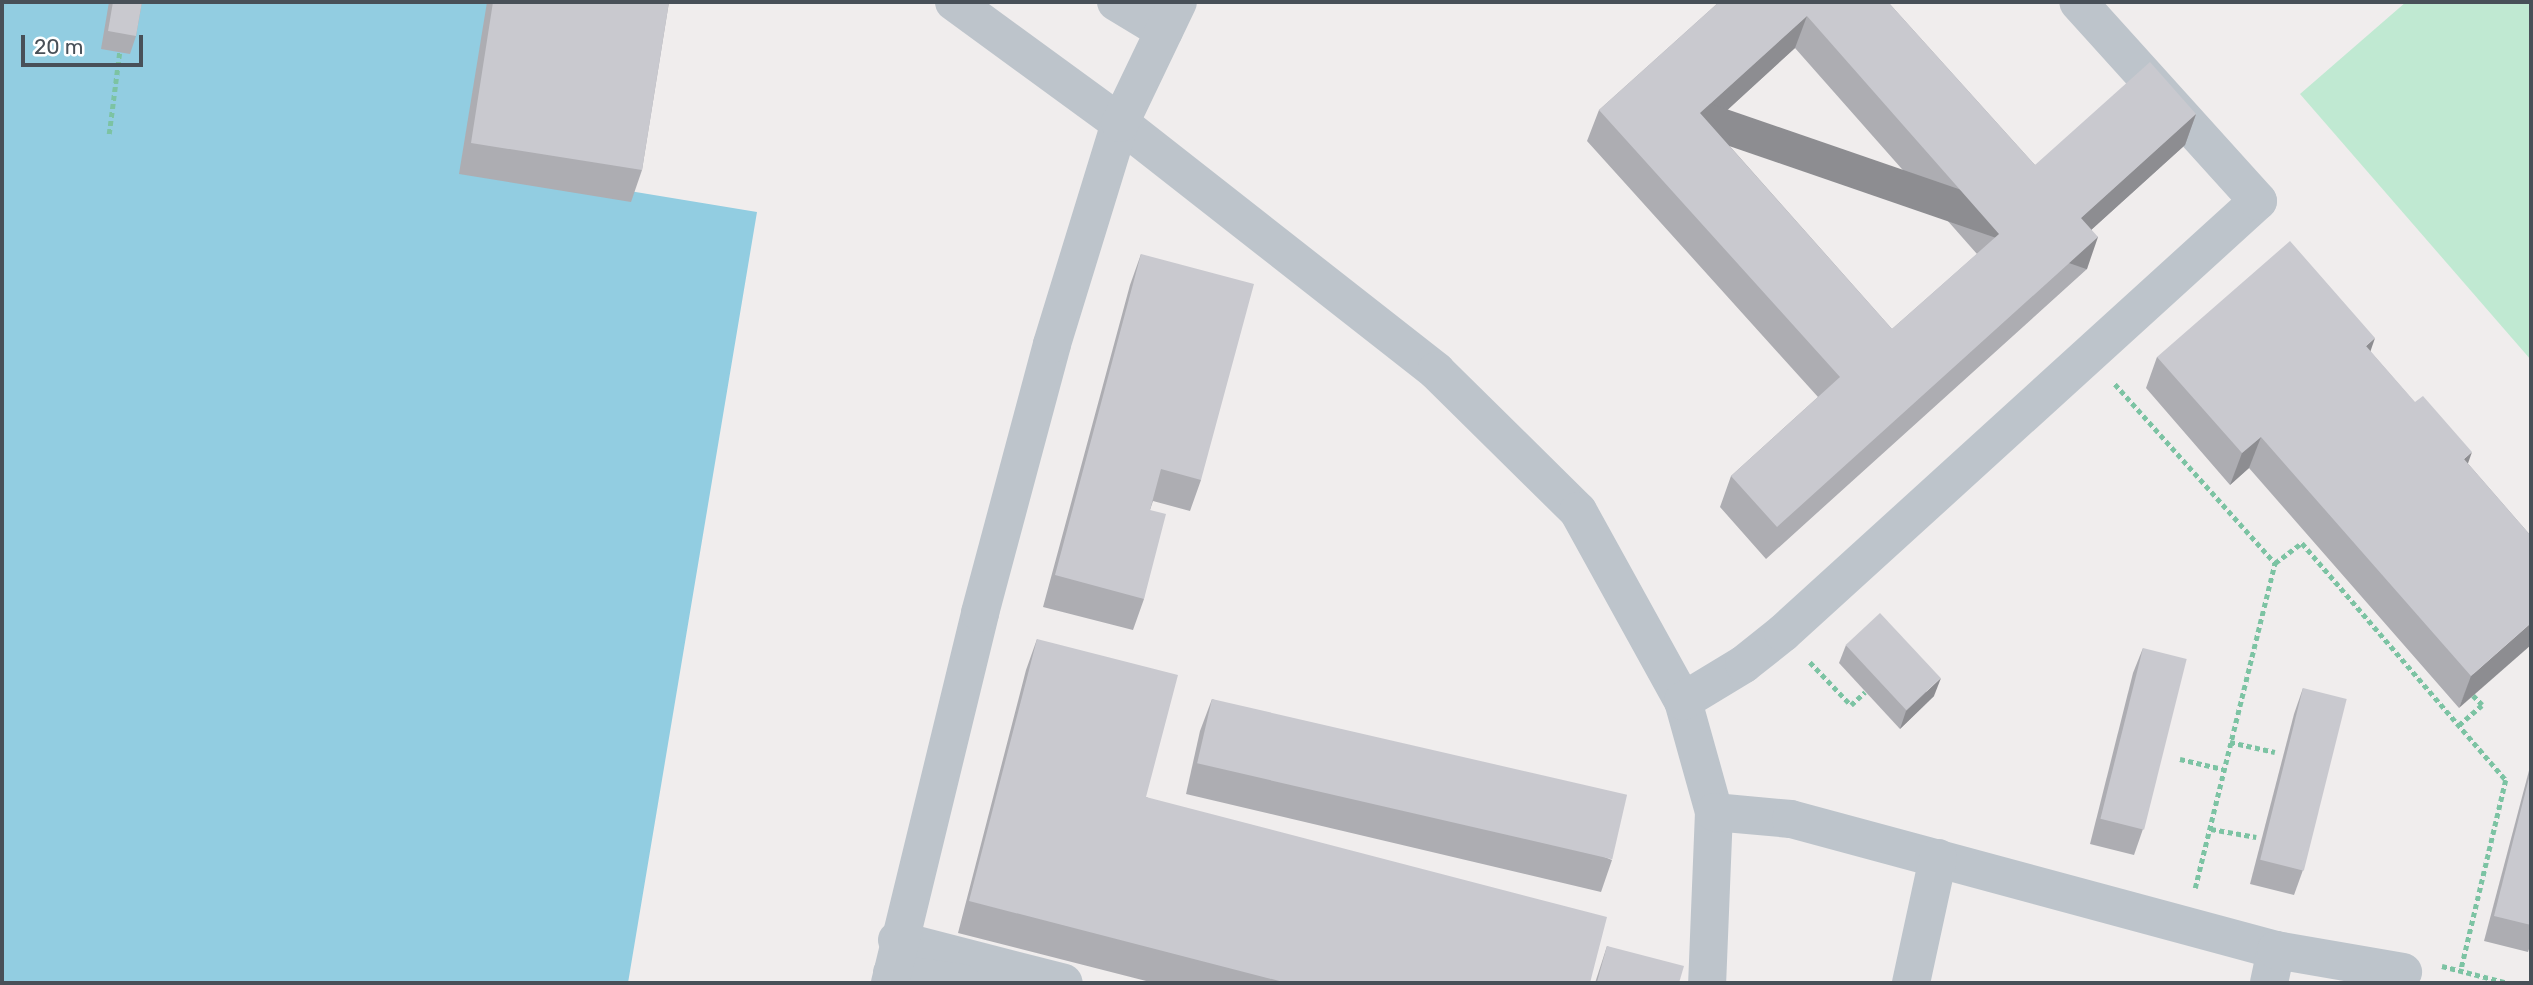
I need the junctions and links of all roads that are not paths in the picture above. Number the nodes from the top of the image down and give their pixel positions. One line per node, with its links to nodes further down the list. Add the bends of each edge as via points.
1 (954, 2): 5 (lane)
2 (1116, 2): 4 (lane)
3 (2078, 2): 6 (lane, via 2258,201 1783,633 1744,664)
4 (1171, 16): 5 (lane)
5 (1121, 123): 6 (lane, via 1436,371 1578,511); 9 (lane, via 1048,358)
6 (1683, 701): 7 (lane)
7 (1714, 812): 8 (lane, via 1791,819); 14 (lane)
8 (1938, 858): 10 (lane, via 2184,928); 15 (lane)
9 (893, 965): 12 (lane); 13 (lane)
10 (2273, 966): 11 (lane)
11 (2403, 972)
12 (962, 983)
13 (1064, 983)
14 (1707, 983)
15 (1911, 983)

